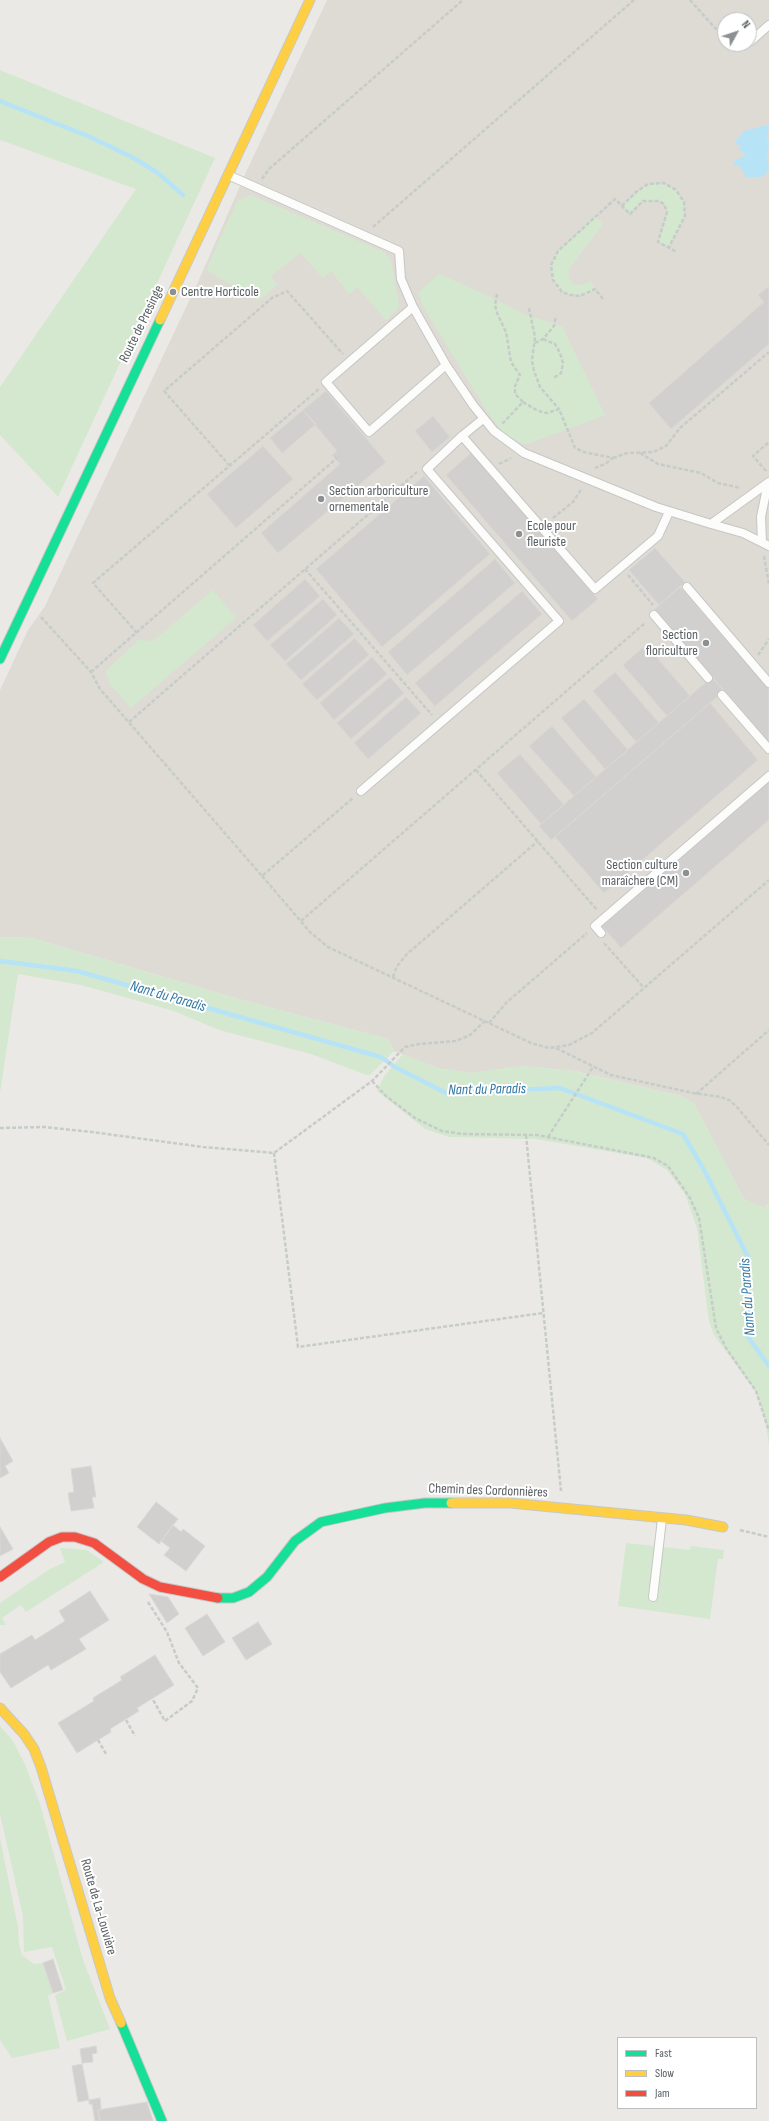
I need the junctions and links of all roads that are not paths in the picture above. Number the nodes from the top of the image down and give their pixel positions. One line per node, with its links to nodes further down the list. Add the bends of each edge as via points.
1 (310, 0): 4 (street, Route de Presinge)
2 (769, 25): 3 (lane)
3 (757, 36)
4 (227, 174): 5 (lane, via 399,251 401,279); 15 (street, Route de Presinge)
5 (413, 307): 6 (lane); 6 (lane, via 326,382 369,432)
6 (446, 364): 7 (lane)
7 (483, 418): 8 (lane); 10 (lane, via 502,438 524,452)
8 (462, 436): 10 (lane, via 595,589 658,536); 21 (lane, via 426,469 559,620)
9 (768, 482): 11 (lane); 12 (lane, via 761,517)
10 (669, 512): 11 (lane)
11 (711, 524): 12 (lane, via 743,533)
12 (766, 544)
13 (686, 587): 17 (lane)
14 (654, 616): 16 (lane)
15 (0, 659)
16 (708, 678)
17 (769, 683)
18 (722, 695): 19 (lane)
19 (769, 749)
20 (769, 776): 22 (lane, via 595,926)
21 (361, 791)
22 (602, 933)
23 (662, 1518): 24 (street, Chemin des Cordonnières); 25 (street, Chemin des Cordonnières, via 468,1502 425,1503 385,1508 333,1518 312,1527 295,1540 267,1577 241,1596 227,1598 176,1591 148,1582 94,1543 75,1537 62,1537 49,1542); 26 (lane)
24 (724, 1527)
25 (0, 1576)
26 (653, 1597)
27 (0, 1708): 28 (street, Route de La-Louvière, via 34,1749 110,1998)
28 (162, 2121)

